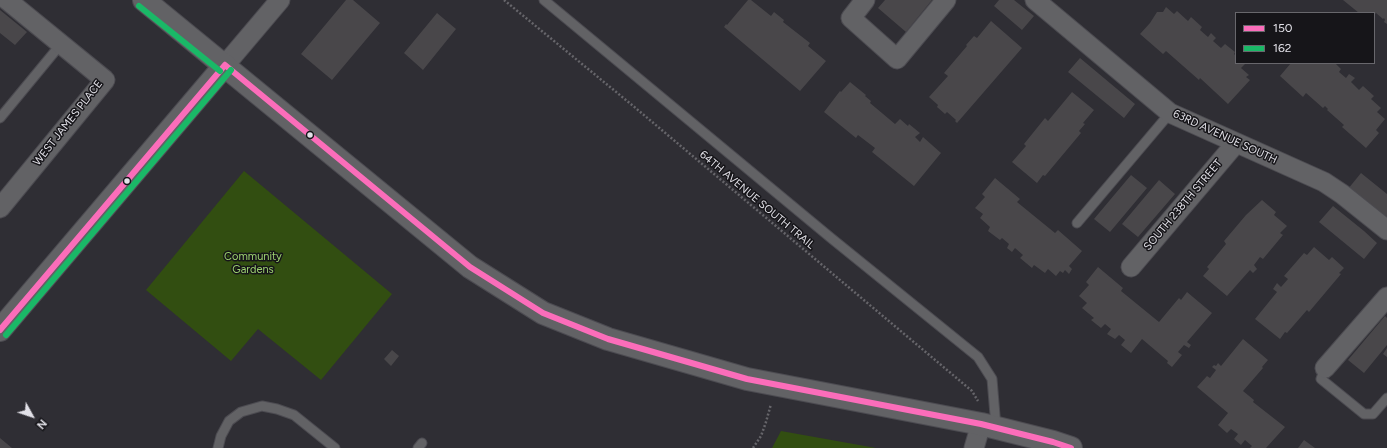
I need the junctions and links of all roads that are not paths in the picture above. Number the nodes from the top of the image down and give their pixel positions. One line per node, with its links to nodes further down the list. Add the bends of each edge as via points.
1 (7, 0): 8 (street, WEST JAMES PLACE)
2 (144, 0): 9 (street)
3 (280, 0): 9 (street)
4 (544, 0): 21 (lane, via 978,357 992,379)
5 (865, 0): 6 (street, via 851,18 897,59)
6 (946, 0)
7 (1035, 0): 10 (street, 63RD AVENUE SOUTH)
8 (61, 44): 11 (lane); 13 (street, WEST JAMES PLACE, via 105,80)
9 (225, 66): 18 (street); 21 (street, via 470,267 544,313 608,339 747,379)
10 (1170, 113): 12 (street, 63RD AVENUE SOUTH); 14 (lane)
11 (0, 118)
12 (1236, 143): 15 (street, 63RD AVENUE SOUTH, via 1324,182); 16 (street, SOUTH 238TH STREET)
13 (0, 208)
14 (1077, 223)
15 (1387, 230)
16 (1131, 267)
17 (1387, 297): 19 (street)
18 (0, 329)
19 (1325, 368): 20 (lane, via 1321,379 1364,414 1373,414)
20 (1387, 398)
21 (989, 426): 24 (street); 25 (street)
22 (218, 448): 23 (lane, via 229,421 242,412 262,406 294,415)
23 (335, 448)
24 (974, 448)
25 (1071, 448)

